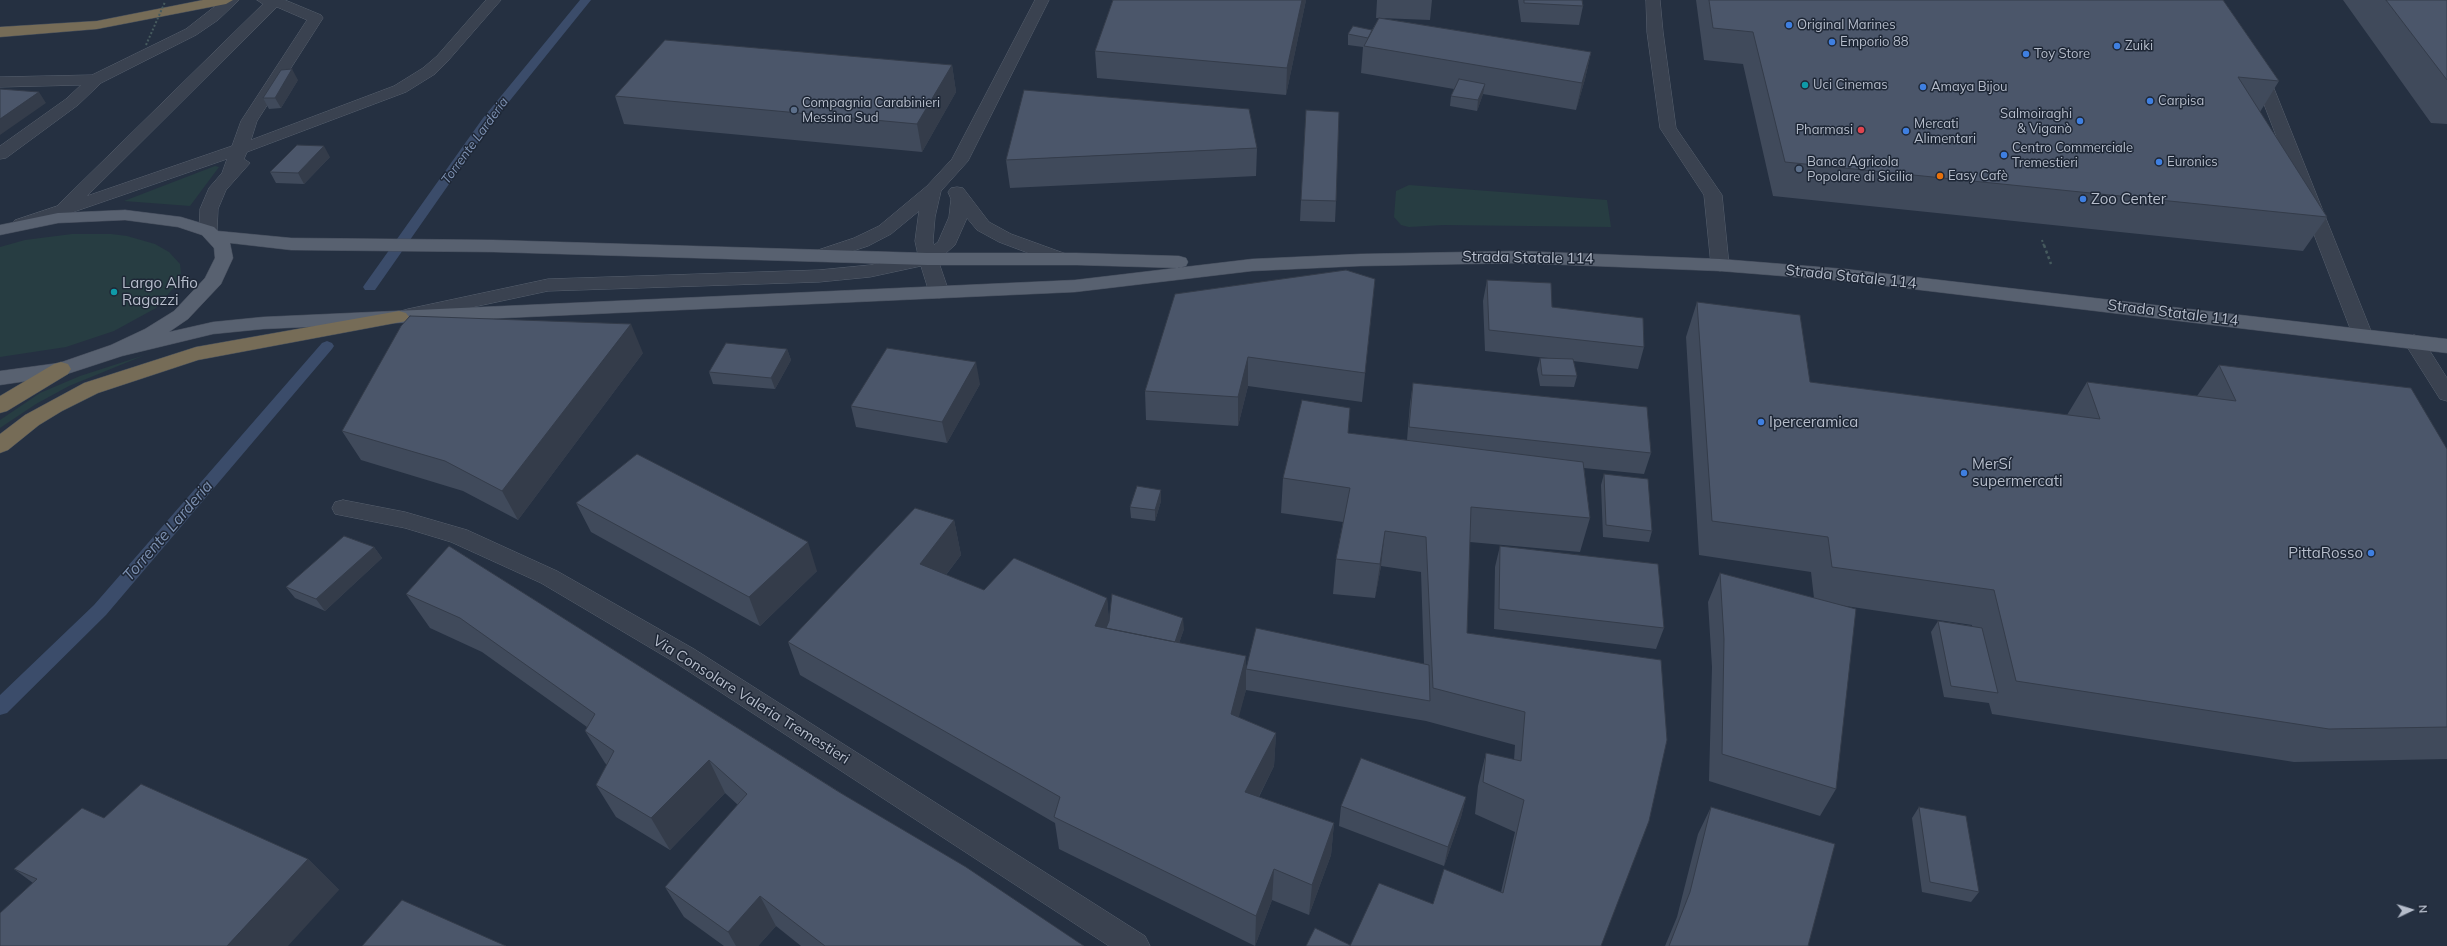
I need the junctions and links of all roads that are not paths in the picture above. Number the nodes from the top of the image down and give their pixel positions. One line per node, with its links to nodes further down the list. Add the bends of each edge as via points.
1 (226, 0): 7 (highway, via 97,25)
2 (232, 0): 9 (street, via 191,32)
3 (272, 0): 12 (street, via 316,18 249,121); 18 (street)
4 (494, 0): 11 (street, via 442,60 415,81 380,98)
5 (1042, 0): 14 (street)
6 (1653, 0): 25 (street, via 1668,128 1713,195)
7 (0, 32)
8 (2247, 53): 28 (street, via 2265,86)
9 (95, 80): 10 (street); 13 (street, via 72,102)
10 (0, 82)
11 (281, 135): 12 (street); 15 (street, via 250,154)
12 (239, 149): 15 (street); 18 (street)
13 (0, 154)
14 (959, 161): 16 (street); 17 (street, via 954,184)
15 (231, 172): 20 (street, via 218,188 209,208)
16 (934, 190): 21 (street, via 886,230 861,242); 22 (street, via 926,217 924,241)
17 (960, 199): 22 (street, via 958,217 946,245); 23 (street, via 983,226 1005,238)
18 (60, 212): 19 (street)
19 (6, 228): 20 (main road, via 58,218 125,215 181,222)
20 (210, 234): 21 (main road, via 291,244); 31 (main road, via 223,247 224,258 214,280 181,315 152,334)
21 (824, 254): 22 (main road)
22 (927, 258): 23 (main road); 26 (street); 27 (street, via 870,271 819,276 548,285)
23 (1062, 259): 24 (main road)
24 (1252, 265): 25 (main road, Strada Statale 114, via 1519,257); 26 (main road, via 1075,286)
25 (1720, 265): 28 (main road, Strada Statale 114, via 1845,275)
26 (939, 292): 27 (main road)
27 (399, 317): 31 (main road, via 263,323 213,328); 36 (highway, via 196,354 129,374 91,388 56,406 32,420)
28 (2364, 336): 29 (main road, Strada Statale 114)
29 (2414, 342): 30 (main road, Strada Statale 114); 34 (street)
30 (2447, 346)
31 (118, 350): 32 (main road)
32 (62, 368): 33 (main road); 35 (highway)
33 (0, 378)
34 (2447, 394)
35 (0, 406)
36 (0, 445)
37 (343, 508): 38 (street, Via Consolare Valeria Tremestieri, via 405,520 459,536 549,577 685,656)
38 (1135, 946)

